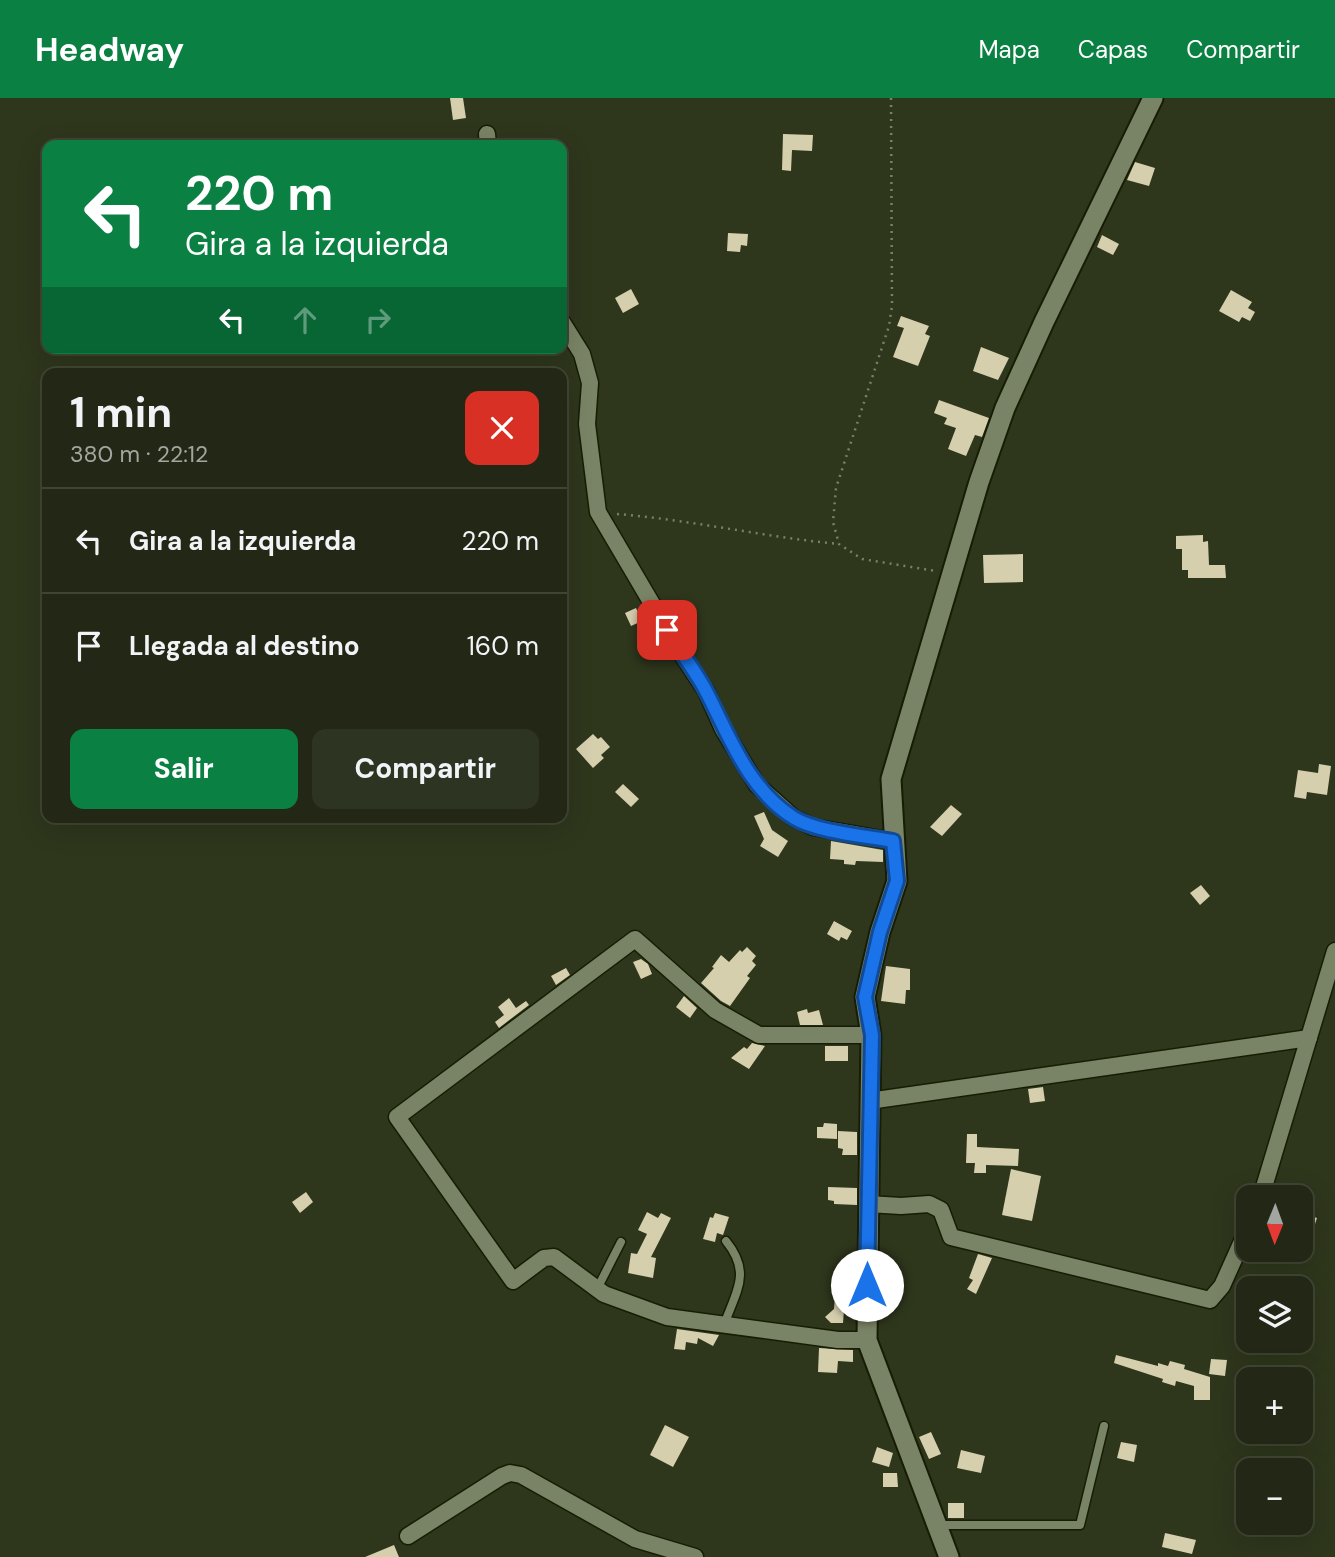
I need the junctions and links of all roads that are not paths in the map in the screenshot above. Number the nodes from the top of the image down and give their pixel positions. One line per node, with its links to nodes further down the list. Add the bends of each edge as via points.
1 (1153, 98): 3 (street, via 1005,408 979,482 891,779)
2 (567, 330): 3 (street, via 582,354 590,383 587,424 598,512 757,785 794,818 813,827)
3 (893, 841): 5 (street, via 897,881 865,997)
4 (1335, 951): 6 (street)
5 (872, 1035): 7 (street); 13 (street, via 759,1035 715,1010 635,939 397,1117 513,1281 544,1258 554,1257)
6 (1309, 1038): 7 (street); 8 (street)
7 (869, 1101): 9 (street)
8 (1265, 1185)
9 (868, 1204): 12 (street, via 929,1204 941,1210 951,1237 1210,1300); 15 (street)
10 (726, 1241): 14 (lane, via 742,1273)
11 (621, 1242): 13 (lane)
12 (1236, 1255)
13 (597, 1289): 14 (street, via 667,1317)
14 (724, 1325): 15 (street)
15 (867, 1340): 17 (street)
16 (1104, 1426): 17 (lane, via 1080,1525)
17 (939, 1525): 20 (street)
18 (408, 1536): 19 (street, via 510,1473 635,1539)
19 (695, 1557)
20 (949, 1557)

